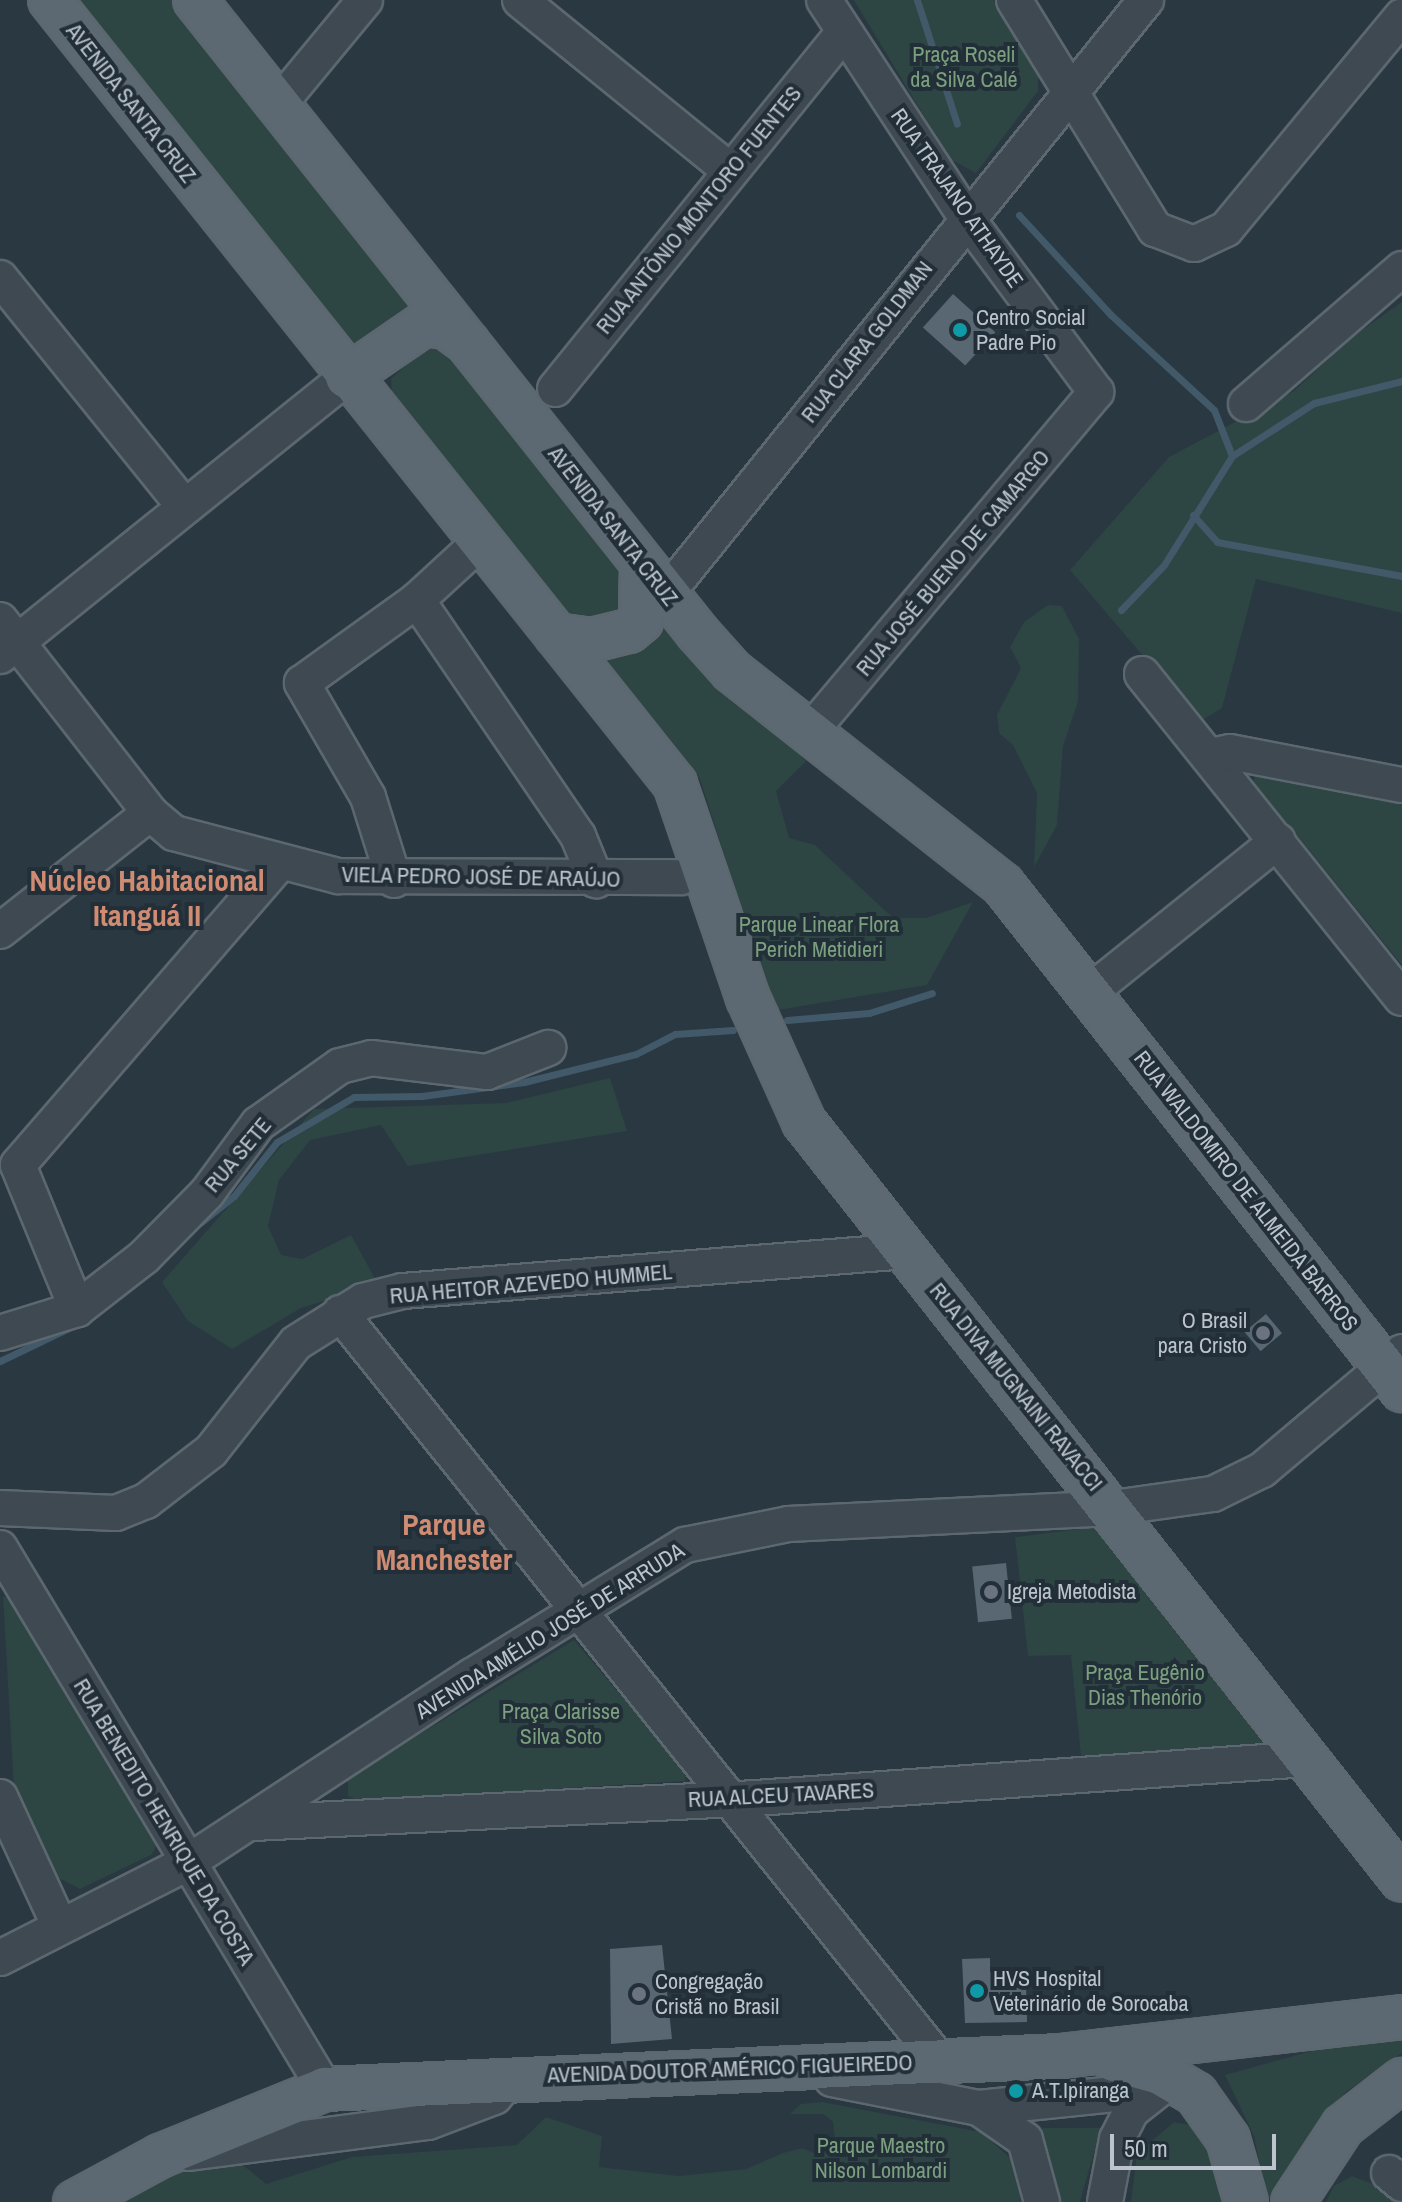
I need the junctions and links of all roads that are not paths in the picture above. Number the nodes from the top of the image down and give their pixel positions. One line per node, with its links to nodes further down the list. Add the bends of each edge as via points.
1 (50, 0): 18 (main road, AVENIDA SANTA CRUZ)
2 (195, 0): 11 (main road, AVENIDA SANTA CRUZ)
3 (365, 0): 11 (street)
4 (520, 0): 12 (street)
5 (824, 0): 9 (street, RUA TRAJANO ATHAYDE)
6 (1014, 0): 10 (street)
7 (1146, 0): 10 (street, RUA CLARA GOLDMAN)
8 (1402, 16): 10 (street, via 1226,229 1194,244 1155,229)
9 (844, 32): 12 (street, RUA ANTÔNIO MONTORO FUENTES); 13 (street, RUA TRAJANO ATHAYDE)
10 (1070, 92): 13 (street, RUA CLARA GOLDMAN)
11 (279, 104): 17 (main road, AVENIDA SANTA CRUZ)
12 (729, 170): 19 (street, RUA ANTÔNIO MONTORO FUENTES)
13 (966, 217): 20 (street, RUA TRAJANO ATHAYDE); 27 (street, RUA CLARA GOLDMAN)
14 (1402, 269): 22 (street)
15 (0, 278): 25 (street)
16 (424, 324): 17 (main road, via 446,327); 18 (main road); 23 (main road, via 384,359)
17 (471, 344): 21 (main road, AVENIDA SANTA CRUZ)
18 (347, 377): 23 (main road, AVENIDA SANTA CRUZ); 25 (street)
19 (555, 389): 21 (street); 24 (street, RUA ANTÔNIO MONTORO FUENTES)
20 (1096, 392): 32 (street, RUA JOSÉ BUENO DE CAMARGO)
21 (515, 401): 24 (main road, AVENIDA SANTA CRUZ)
22 (1246, 404)
23 (378, 416): 26 (main road, AVENIDA SANTA CRUZ)
24 (541, 435): 27 (main road, AVENIDA SANTA CRUZ)
25 (184, 506): 30 (street)
26 (480, 542): 28 (street); 29 (main road, AVENIDA SANTA CRUZ)
27 (650, 594): 29 (main road, via 606,639); 32 (main road, AVENIDA SANTA CRUZ, via 732,671)
28 (417, 600): 39 (street, via 302,683 368,797); 40 (street, via 578,836)
29 (556, 635): 38 (main road, AVENIDA SANTA CRUZ, via 675,784)
30 (6, 639): 35 (street, VIELA PEDRO JOSÉ DE ARAÚJO)
31 (1142, 674): 33 (street)
32 (809, 733): 42 (main road, AVENIDA SANTA CRUZ, via 1003,885)
33 (1210, 756): 34 (street, via 1230,752); 36 (street)
34 (1402, 785)
35 (150, 813): 37 (street, VIELA PEDRO JOSÉ DE ARAÚJO, via 174,833); 41 (street)
36 (1278, 841): 42 (street); 43 (street)
37 (278, 865): 39 (street, VIELA PEDRO JOSÉ DE ARAÚJO); 45 (street)
38 (692, 866): 40 (street, VIELA PEDRO JOSÉ DE ARAÚJO); 46 (main road, RUA DIVA MUGNAINI RAVACCI, via 781,1084 804,1122)
39 (394, 880): 40 (street, VIELA PEDRO JOSÉ DE ARAÚJO)
40 (596, 880)
41 (0, 931)
42 (1090, 992): 50 (main road, RUA WALDOMIRO DE ALMEIDA BARROS)
43 (1402, 998)
44 (548, 1048): 47 (street, RUA SETE, via 487,1072 371,1058 340,1066 258,1124 207,1193 144,1257)
45 (9, 1162): 47 (street)
46 (907, 1251): 48 (street, RUA HEITOR AZEVEDO HUMMEL, via 403,1291); 51 (main road, RUA DIVA MUGNAINI RAVACCI)
47 (77, 1309): 49 (street, RUA SETE)
48 (340, 1313): 52 (street, RUA HEITOR AZEVEDO HUMMEL, via 296,1343 191,1471 146,1501 116,1513); 54 (street)
49 (0, 1333)
50 (1396, 1370): 51 (street, AVENIDA AMÉLIO JOSÉ DE ARRUDA, via 1239,1484 1213,1494)
51 (1113, 1508): 54 (street, AVENIDA AMÉLIO JOSÉ DE ARRUDA, via 788,1524 685,1545); 55 (main road, RUA DIVA MUGNAINI RAVACCI)
52 (4, 1509): 53 (street, RUA BENEDITO HENRIQUE DA COSTA)
53 (1, 1554): 59 (street, RUA BENEDITO HENRIQUE DA COSTA)
54 (580, 1610): 57 (street); 58 (street, AVENIDA AMÉLIO JOSÉ DE ARRUDA)
55 (1307, 1759): 57 (street, RUA ALCEU TAVARES); 60 (main road, RUA DIVA MUGNAINI RAVACCI)
56 (0, 1797): 61 (street)
57 (734, 1797): 58 (street, RUA ALCEU TAVARES); 64 (street)
58 (254, 1823): 59 (street, AVENIDA AMÉLIO JOSÉ DE ARRUDA)
59 (187, 1863): 61 (street, AVENIDA AMÉLIO JOSÉ DE ARRUDA); 72 (street, RUA BENEDITO HENRIQUE DA COSTA)
60 (1402, 1880)
61 (60, 1927): 62 (street, AVENIDA AMÉLIO JOSÉ DE ARRUDA)
62 (0, 1958)
63 (1402, 2017): 65 (main road, AVENIDA DOUTOR AMÉRICO FIGUEIREDO)
64 (910, 2022): 66 (street); 67 (street, via 906,2051)
65 (1061, 2056): 66 (main road, AVENIDA DOUTOR AMÉRICO FIGUEIREDO); 71 (main road, via 1111,2060)
66 (940, 2061): 67 (main road, AVENIDA DOUTOR AMÉRICO FIGUEIREDO)
67 (891, 2063): 68 (main road, AVENIDA DOUTOR AMÉRICO FIGUEIREDO)
68 (747, 2068): 69 (main road, AVENIDA DOUTOR AMÉRICO FIGUEIREDO); 73 (street, via 935,2094)
69 (512, 2077): 72 (main road, AVENIDA DOUTOR AMÉRICO FIGUEIREDO); 74 (street, via 494,2097 428,2122)
70 (1402, 2080): 79 (main road, via 1343,2126)
71 (1166, 2086): 73 (street); 77 (street, via 1131,2111 1117,2139); 78 (main road, via 1220,2123)
72 (325, 2089): 74 (main road, AVENIDA DOUTOR AMÉRICO FIGUEIREDO)
73 (979, 2108): 76 (street, via 1025,2140)
74 (160, 2156): 75 (main road, AVENIDA DOUTOR AMÉRICO FIGUEIREDO)
75 (78, 2201)
76 (1042, 2202)
77 (1105, 2202)
78 (1246, 2202)
79 (1293, 2202)

